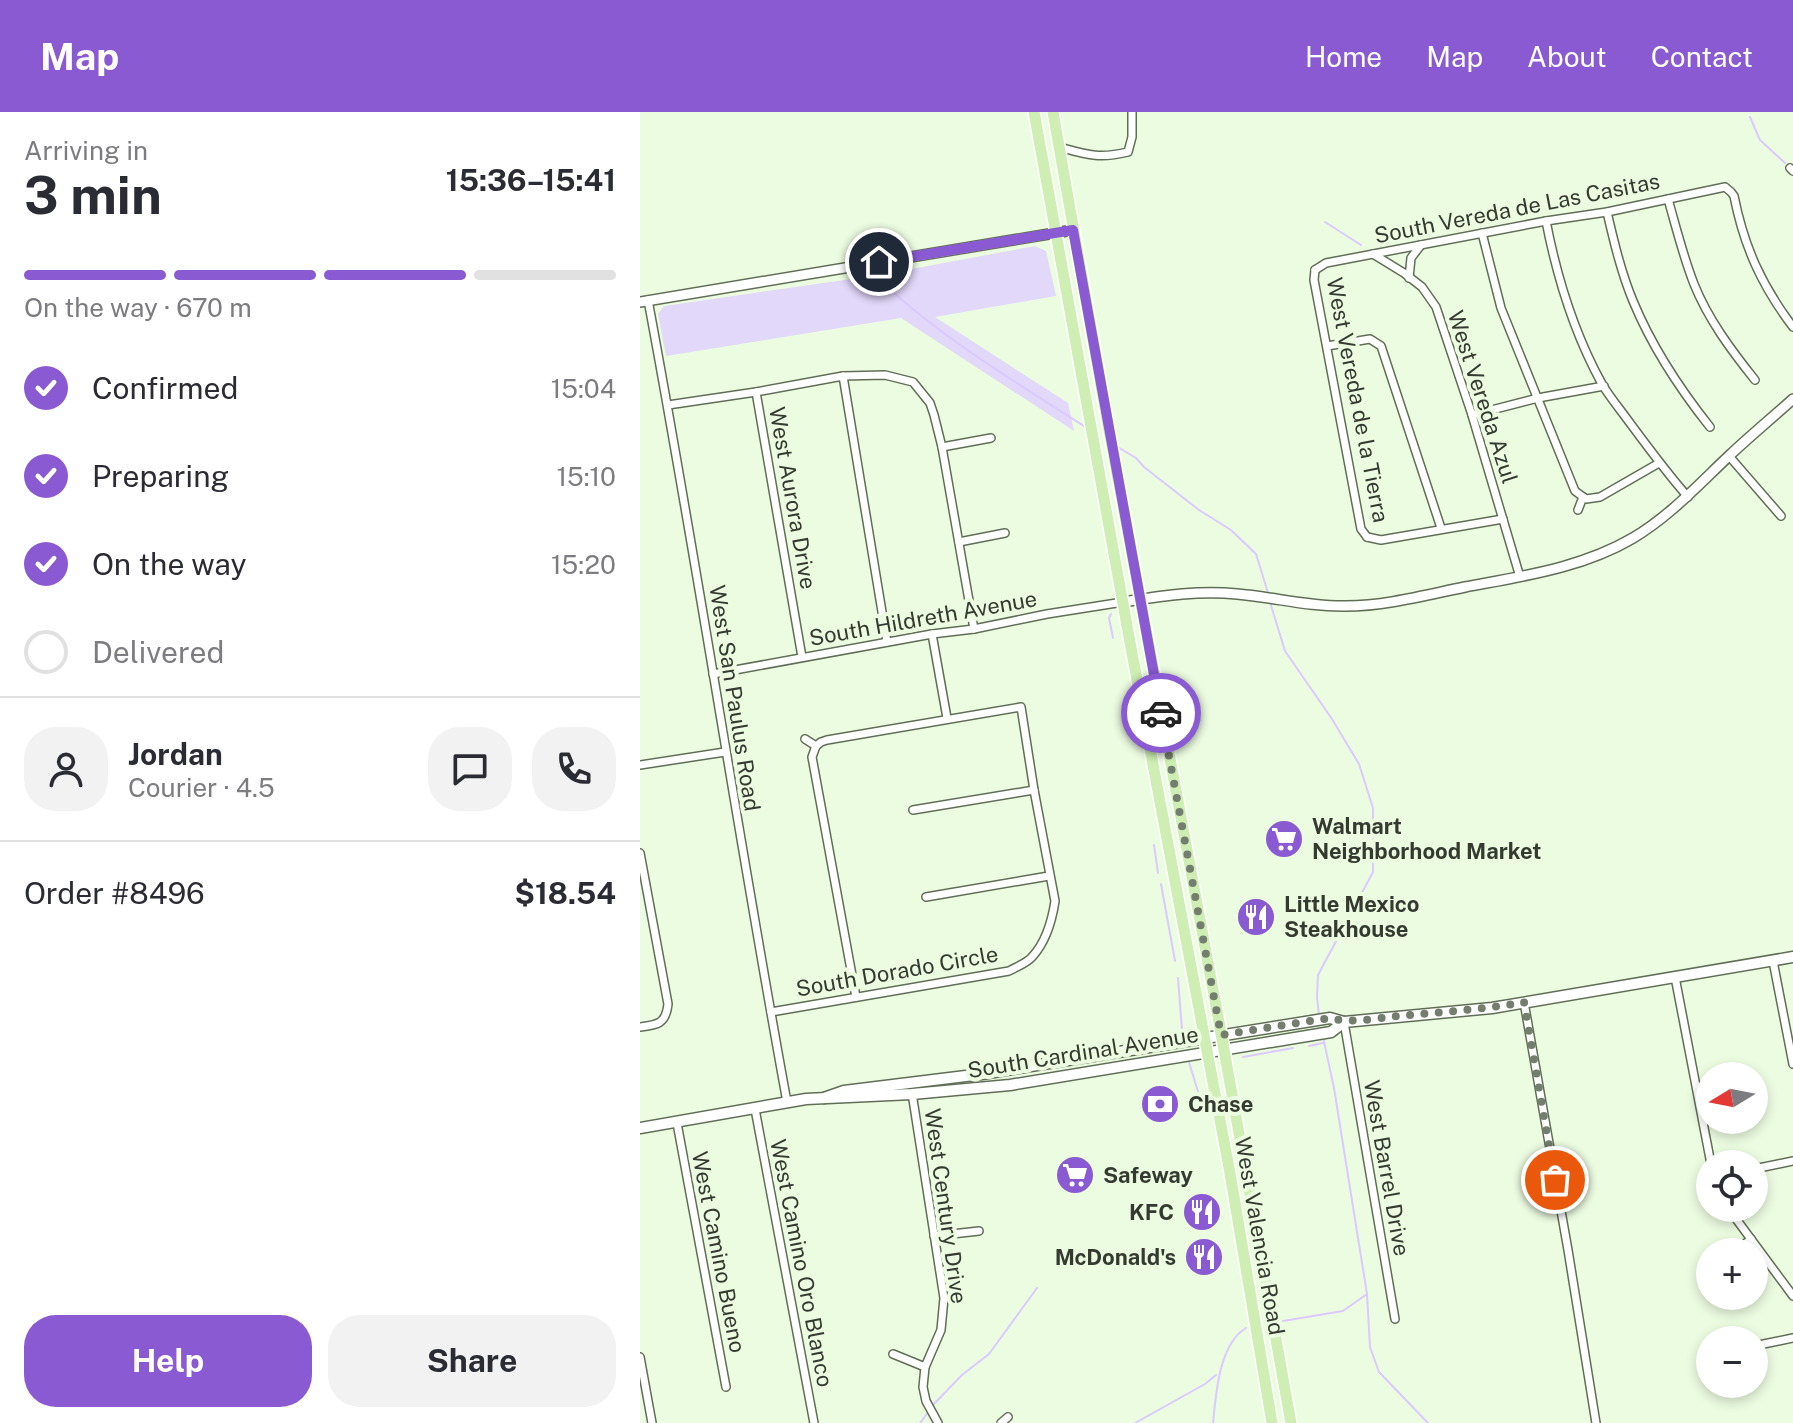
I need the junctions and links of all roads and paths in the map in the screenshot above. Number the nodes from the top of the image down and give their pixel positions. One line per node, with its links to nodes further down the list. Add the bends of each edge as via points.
1 (1034, 112): 9 (main road, West Valencia Road)
2 (1053, 112): 4 (main road, West Valencia Road)
3 (1132, 112): 4 (street, via 1128,152 1094,157)
4 (1059, 147): 8 (main road, West Valencia Road)
5 (1668, 199): 6 (street, South Vereda de Las Casitas); 17 (street, South Vereda de Las Casitas, via 1728,189 1756,269); 20 (street, via 1695,287 1728,347)
6 (1607, 212): 7 (street, South Vereda de Las Casitas); 27 (street, via 1632,300 1666,367)
7 (1546, 221): 10 (street, South Vereda de Las Casitas); 21 (street, via 1569,309)
8 (1073, 230): 9 (street); 43 (main road, West Valencia Road)
9 (1056, 232): 16 (street); 44 (main road, West Valencia Road)
10 (1482, 233): 11 (street, South Vereda de Las Casitas); 23 (street, via 1501,308)
11 (1421, 245): 12 (street, South Vereda de Las Casitas); 15 (street, via 1411,258)
12 (1373, 254): 14 (street, South Vereda de Las Casitas); 15 (street, West Vereda Azul)
13 (1307, 264): 14 (street)
14 (1315, 270): 18 (street, West Vereda de la Tierra)
15 (1409, 278): 26 (street, West Vereda Azul, via 1436,307)
16 (644, 301): 25 (street, West San Paulus Road)
17 (1793, 327)
18 (1327, 346): 37 (street, via 1370,339 1381,346); 39 (street, West Vereda de la Tierra, via 1361,529)
19 (843, 376): 22 (street); 29 (street, via 885,375 913,382 930,403); 47 (street)
20 (1755, 380)
21 (1604, 386): 23 (street); 31 (street)
22 (756, 392): 25 (street); 48 (street, West Aurora Drive)
23 (1538, 398): 26 (street); 32 (street, via 1572,485)
24 (1792, 403): 30 (street, South Hildreth Avenue)
25 (668, 405): 49 (street, West San Paulus Road)
26 (1472, 415): 36 (street, West Vereda Azul)
27 (1710, 427)
28 (991, 438): 29 (street)
29 (942, 447): 40 (street)
30 (1729, 456): 33 (street, South Hildreth Avenue); 35 (street)
31 (1659, 463): 32 (street, via 1600,497); 33 (street)
32 (1583, 497): 34 (street)
33 (1688, 497): 42 (street, South Hildreth Avenue, via 1631,539 1596,556)
34 (1578, 510)
35 (1781, 516)
36 (1503, 519): 37 (street); 42 (street, West Vereda Azul)
37 (1441, 528): 39 (street, via 1381,540)
38 (1005, 533): 40 (street)
39 (1367, 537): 41 (street)
40 (959, 542): 45 (street)
41 (1361, 545)
42 (1520, 577): 43 (street, South Hildreth Avenue, via 1363,605 1298,604 1210,592)
43 (1140, 599): 44 (street, South Hildreth Avenue); 57 (main road, West Valencia Road)
44 (1123, 602): 45 (street, South Hildreth Avenue); 58 (main road, West Valencia Road)
45 (974, 629): 46 (street, South Hildreth Avenue)
46 (932, 634): 47 (street, South Hildreth Avenue); 50 (street)
47 (887, 642): 48 (street, South Hildreth Avenue)
48 (802, 657): 49 (street, South Hildreth Avenue)
49 (713, 674): 53 (street, West San Paulus Road)
50 (947, 718): 52 (street); 55 (street, via 1021,707)
51 (805, 739): 52 (street)
52 (816, 746): 65 (street, via 812,757)
53 (725, 752): 54 (street); 67 (street, West San Paulus Road)
54 (640, 765)
55 (1034, 790): 56 (street); 60 (street)
56 (913, 810)
57 (1181, 823): 58 (main road); 70 (main road, West Valencia Road)
58 (1164, 824): 71 (main road, West Valencia Road)
59 (640, 853): 69 (street, via 667,998 664,1018)
60 (1049, 876): 61 (street); 65 (street, South Dorado Circle, via 1055,901 1052,920 1031,958 1009,971)
61 (926, 897)
62 (1793, 957): 63 (main road, South Cardinal Avenue)
63 (1773, 961): 64 (main road, South Cardinal Avenue); 74 (street)
64 (1675, 977): 66 (main road, South Cardinal Avenue); 82 (street)
65 (856, 997): 67 (street, South Dorado Circle)
66 (1524, 1002): 68 (main road, South Cardinal Avenue); 103 (street)
67 (771, 1012): 78 (street, West San Paulus Road)
68 (1344, 1022): 70 (main road, South Cardinal Avenue, via 1328,1018); 72 (main road, South Cardinal Avenue, via 1331,1032); 91 (street, West Barrel Drive)
69 (640, 1027)
70 (1221, 1035): 71 (main road, South Cardinal Avenue); 72 (main road, West Valencia Road)
71 (1205, 1037): 73 (main road, West Valencia Road); 75 (main road, South Cardinal Avenue)
72 (1223, 1050): 73 (main road, South Cardinal Avenue); 89 (main road, West Valencia Road)
73 (1207, 1053): 76 (main road, South Cardinal Avenue, via 982,1089); 90 (main road, West Valencia Road)
74 (1793, 1064)
75 (910, 1082): 76 (street, West Century Drive); 77 (main road, South Cardinal Avenue)
76 (912, 1094): 77 (main road, South Cardinal Avenue); 86 (street, West Century Drive)
77 (824, 1098): 78 (main road, South Cardinal Avenue)
78 (787, 1102): 79 (main road, South Cardinal Avenue)
79 (755, 1109): 80 (main road, South Cardinal Avenue); 99 (street, West Camino Oro Blanco)
80 (677, 1123): 81 (main road, South Cardinal Avenue); 97 (street, West Camino Bueno)
81 (640, 1128)
82 (1707, 1150)
83 (1793, 1161): 84 (street)
84 (1768, 1166)
85 (979, 1231): 86 (street)
86 (934, 1236): 96 (street, West Century Drive, via 944,1314)
87 (1768, 1262): 88 (street)
88 (1793, 1296)
89 (1268, 1298): 90 (main road); 102 (main road, West Valencia Road)
90 (1251, 1303): 101 (main road, West Valencia Road)
91 (1395, 1319)
92 (1793, 1338): 93 (street)
93 (1768, 1343)
94 (893, 1354): 96 (street)
95 (640, 1357): 98 (street)
96 (925, 1367): 100 (street, West Century Drive, via 926,1401)
97 (726, 1387)
98 (652, 1423)
99 (814, 1423)
100 (938, 1423)
101 (1272, 1423)
102 (1291, 1423)
103 (1596, 1423)

